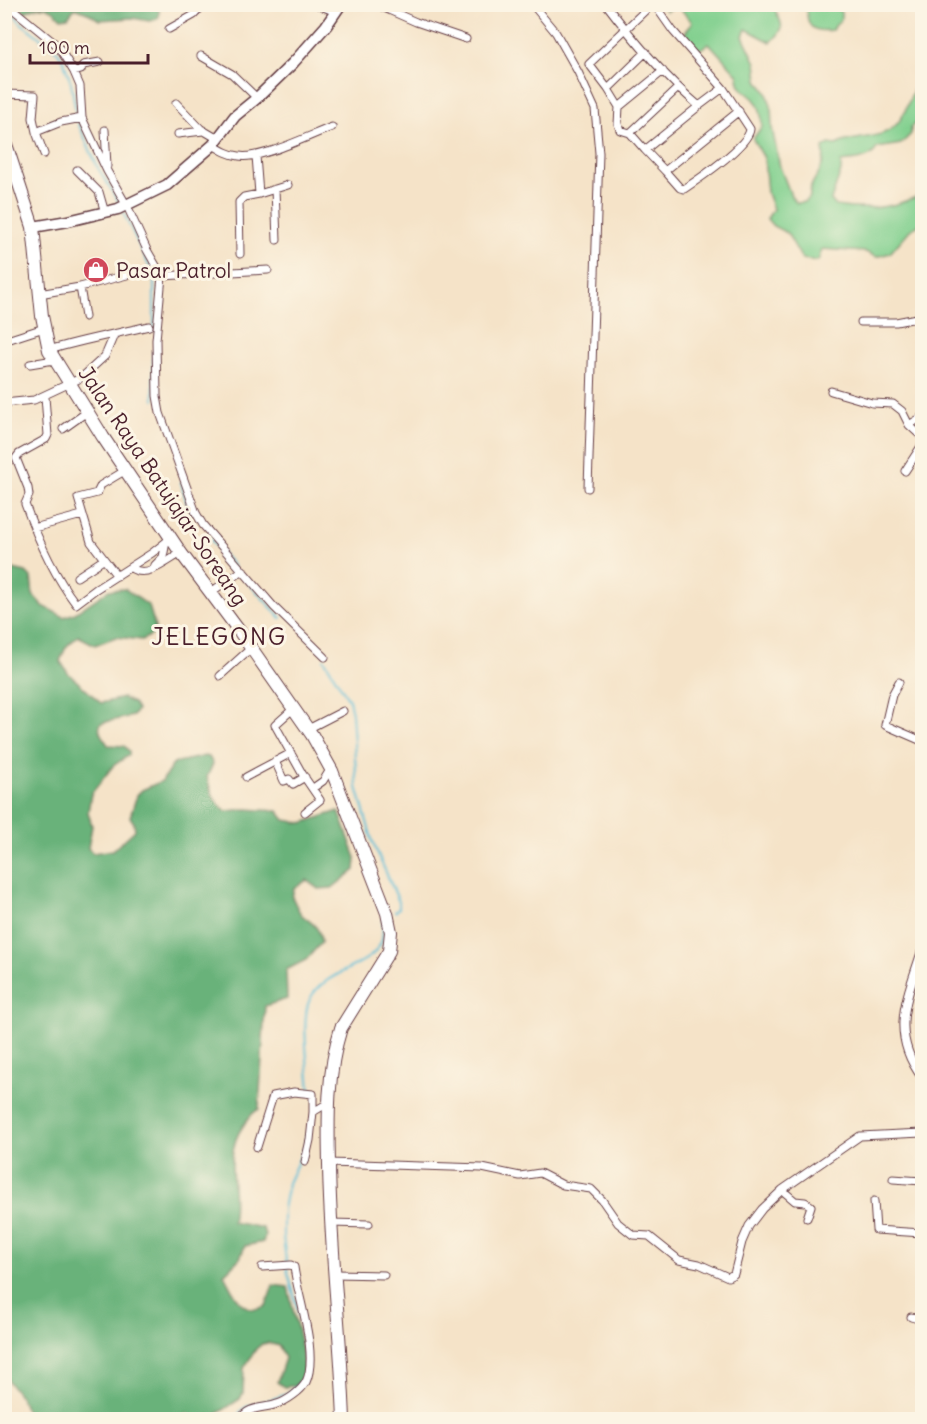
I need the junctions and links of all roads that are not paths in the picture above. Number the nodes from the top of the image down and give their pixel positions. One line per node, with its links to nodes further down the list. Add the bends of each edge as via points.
1 (204, 4): 9 (street)
2 (316, 4): 7 (street)
3 (375, 4): 11 (street)
4 (532, 4): 75 (street, via 556,33 596,109 599,153)
5 (606, 4): 10 (street)
6 (653, 4): 10 (street); 18 (street)
7 (338, 8): 21 (main road, via 308,48)
8 (14, 10): 16 (street, via 58,46)
9 (170, 29)
10 (626, 31): 12 (street); 19 (street, via 589,64)
11 (466, 39)
12 (646, 52): 15 (street); 19 (street)
13 (201, 56): 21 (street, via 232,74)
14 (100, 62): 16 (street, via 82,65 81,70)
15 (663, 71): 17 (street); 24 (street)
16 (74, 72): 26 (street, via 80,86)
17 (678, 88): 23 (street); 31 (street)
18 (723, 88): 23 (street); 25 (street)
19 (608, 89): 24 (street)
20 (4, 94): 30 (street, via 35,95)
21 (257, 98): 34 (main road, via 235,116)
22 (176, 104): 29 (street)
23 (699, 106): 35 (street)
24 (619, 107): 31 (street, via 620,130)
25 (739, 111): 40 (street); 40 (street, via 750,129 738,148 684,189)
26 (81, 118): 30 (street); 39 (street)
27 (332, 127): 37 (street)
28 (105, 130): 39 (street)
29 (203, 131): 32 (street); 34 (street)
30 (36, 132): 36 (street)
31 (630, 133): 35 (street)
32 (178, 134)
33 (4, 138): 46 (highway, Jalan Raya Batujajar-Soreang)
34 (215, 142): 37 (street, via 227,153); 44 (main road, via 167,185)
35 (645, 150): 40 (street)
36 (44, 154)
37 (256, 156): 43 (street)
38 (77, 170): 45 (street, via 99,192)
39 (107, 171): 44 (street)
40 (665, 171)
41 (288, 185): 42 (street)
42 (275, 189): 43 (street); 47 (street)
43 (259, 194): 48 (street, via 239,202)
44 (123, 207): 45 (main road); 51 (street)
45 (105, 213): 46 (main road)
46 (33, 227): 53 (highway, Jalan Raya Batujajar-Soreang)
47 (277, 240)
48 (240, 254)
49 (268, 270): 51 (street)
50 (127, 275): 52 (street)
51 (162, 276): 83 (street, via 156,340 160,413 196,513)
52 (80, 287): 53 (street); 54 (street)
53 (39, 294): 58 (highway, Jalan Raya Batujajar-Soreang)
54 (85, 317)
55 (922, 317): 56 (street)
56 (861, 322)
57 (149, 326): 59 (street)
58 (44, 328): 60 (street); 61 (highway, Jalan Raya Batujajar-Soreang)
59 (114, 335): 61 (street, via 84,339); 63 (street, via 105,356)
60 (4, 341)
61 (52, 355): 62 (street); 63 (highway, Jalan Raya Batujajar-Soreang)
62 (30, 364)
63 (69, 384): 65 (street); 67 (highway, Jalan Raya Batujajar-Soreang)
64 (831, 391): 69 (street, via 872,403 893,404)
65 (45, 397): 66 (street); 77 (street, via 48,435 16,458 28,488 24,501)
66 (4, 403)
67 (87, 412): 70 (street); 73 (highway, Jalan Raya Batujajar-Soreang)
68 (922, 417): 69 (street)
69 (909, 424): 71 (street)
70 (63, 429)
71 (922, 437)
72 (922, 445): 74 (street)
73 (126, 470): 76 (street, via 100,485 97,493 79,496); 78 (highway, Jalan Raya Batujajar-Soreang)
74 (905, 471)
75 (588, 488)
76 (82, 515): 77 (street); 80 (street, via 91,542)
77 (34, 528): 84 (street, via 62,587 76,604)
78 (168, 540): 79 (highway, Jalan Raya Batujajar-Soreang); 81 (street); 82 (street, via 164,557)
79 (181, 553): 82 (street); 86 (highway, Jalan Raya Batujajar-Soreang)
80 (103, 560): 84 (street); 85 (street)
81 (131, 568): 82 (street, via 136,572); 84 (street)
82 (155, 568)
83 (243, 570): 86 (street); 88 (street)
84 (117, 576)
85 (77, 578)
86 (211, 592): 87 (highway, Jalan Raya Batujajar-Soreang)
87 (251, 648): 89 (street); 91 (highway, Jalan Raya Batujajar-Soreang)
88 (325, 657)
89 (220, 676)
90 (899, 682): 94 (street, via 885,725)
91 (294, 708): 93 (highway, Jalan Raya Batujajar-Soreang); 95 (street, via 275,724)
92 (343, 711): 93 (street)
93 (308, 729): 97 (highway, Jalan Raya Batujajar-Soreang)
94 (922, 741)
95 (291, 753): 96 (street); 99 (street)
96 (275, 761): 98 (street); 99 (street, via 284,781 289,779 293,784)
97 (331, 768): 100 (street); 104 (highway, Jalan Raya Batujajar-Soreang, via 391,932 386,958 341,1028)
98 (246, 777)
99 (305, 777): 100 (street)
100 (313, 789): 101 (street, via 320,801)
101 (305, 812)
102 (922, 951): 103 (street, via 903,1029 907,1054)
103 (922, 1077)
104 (328, 1103): 105 (street); 109 (highway, Jalan Raya Batujajar-Soreang)
105 (313, 1112): 107 (street, via 310,1094 273,1096); 108 (street)
106 (922, 1134): 112 (street, via 860,1136)
107 (257, 1147)
108 (304, 1162)
109 (329, 1163): 112 (street, via 482,1168 520,1176 540,1173 563,1185 591,1189 633,1235 649,1236 679,1260 728,1277 733,1275 749,1226); 115 (highway, Jalan Raya Batujajar-Soreang)
110 (893, 1179): 111 (street)
111 (922, 1181)
112 (782, 1190): 114 (street, via 795,1201 811,1206)
113 (874, 1201): 117 (street, via 876,1230)
114 (807, 1218)
115 (331, 1223): 116 (street); 119 (highway, Jalan Raya Batujajar-Soreang)
116 (369, 1224)
117 (922, 1233)
118 (262, 1267): 123 (street, via 294,1267 310,1366 305,1384 282,1402 254,1409)
119 (335, 1274): 120 (street); 124 (highway, Jalan Raya Batujajar-Soreang)
120 (384, 1275)
121 (911, 1317): 122 (street)
122 (922, 1320)
123 (240, 1419)
124 (344, 1419)

